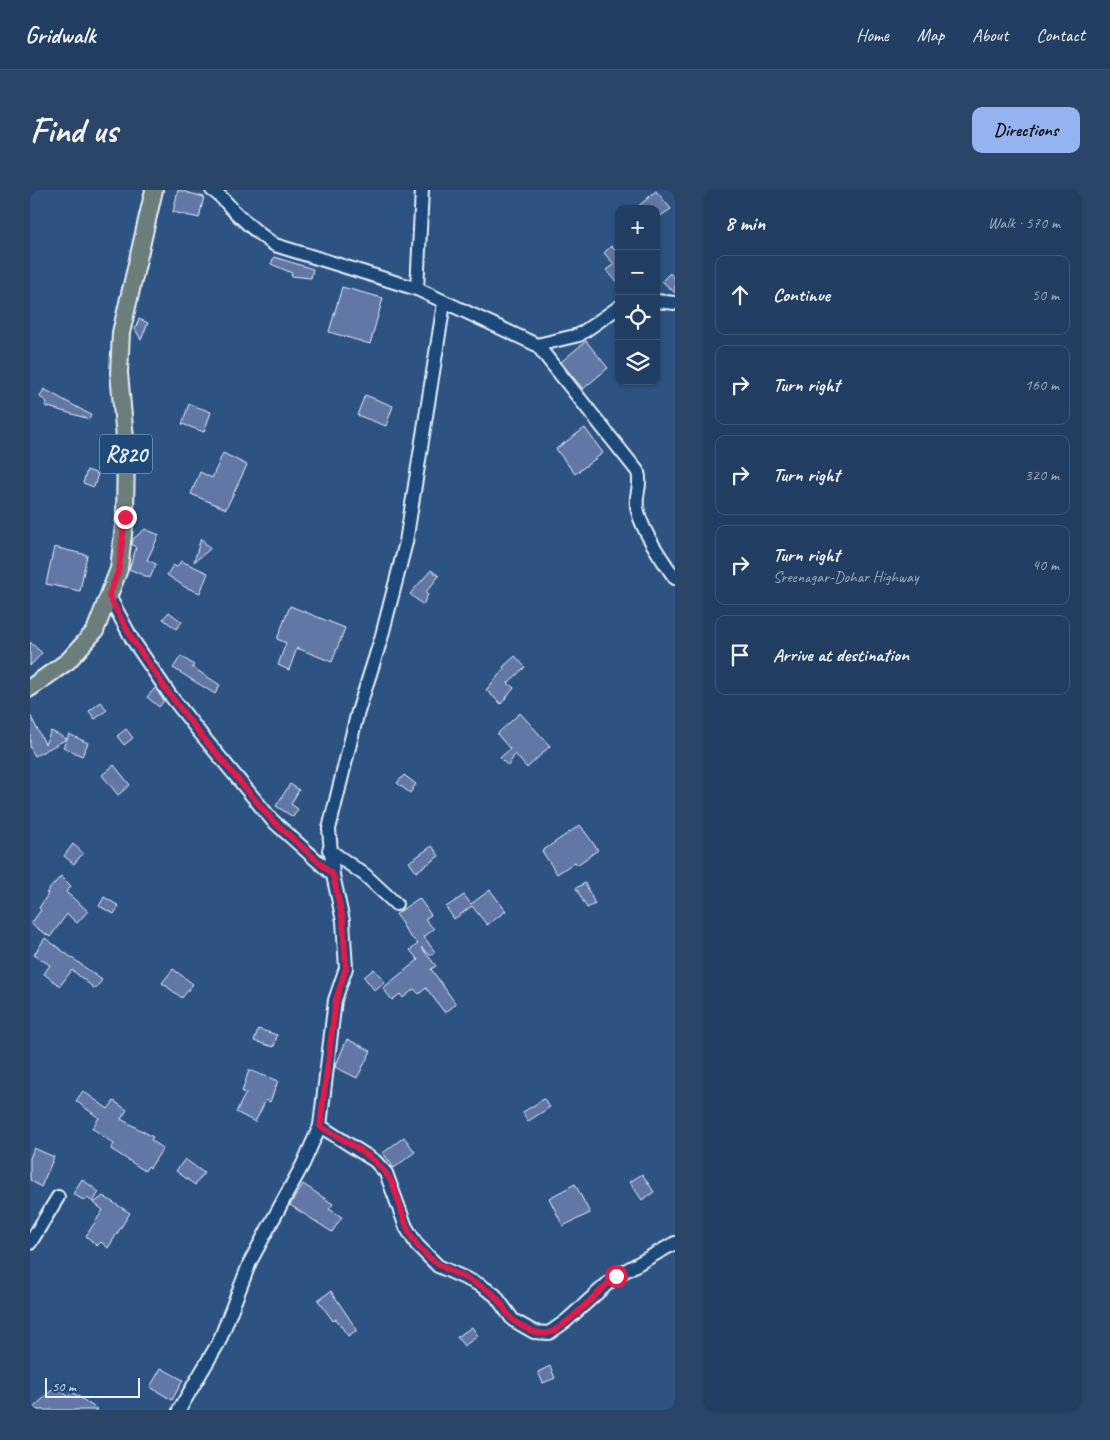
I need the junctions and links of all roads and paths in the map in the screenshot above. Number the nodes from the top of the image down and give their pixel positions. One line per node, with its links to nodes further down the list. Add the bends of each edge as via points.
1 (154, 190): 11 (main road, R820, via 121,333 119,373 126,449 125,517 119,569)
2 (212, 190): 4 (street, via 223,197 258,234 275,245)
3 (422, 190): 4 (street)
4 (417, 289): 6 (street)
5 (660, 302): 7 (street)
6 (444, 303): 9 (street); 13 (street, via 406,542 347,753 329,829)
7 (675, 303)
8 (615, 310): 9 (street, via 579,334)
9 (537, 345): 10 (street, via 638,472 641,484 636,502 638,516)
10 (675, 578)
11 (109, 596): 12 (main road, R820, via 95,631 68,661); 14 (street, via 132,639 200,734 272,820)
12 (30, 688)
13 (330, 850): 14 (street); 15 (street, via 365,875)
14 (333, 875): 16 (street, via 343,921 346,968 336,1000)
15 (396, 904)
16 (320, 1126): 19 (street, via 375,1161 386,1173 406,1227 417,1245 438,1266 495,1295 512,1320 534,1332 549,1333 616,1276); 20 (street, via 250,1262 219,1342)
17 (58, 1197): 18 (street)
18 (30, 1243)
19 (675, 1243)
20 (179, 1410)

